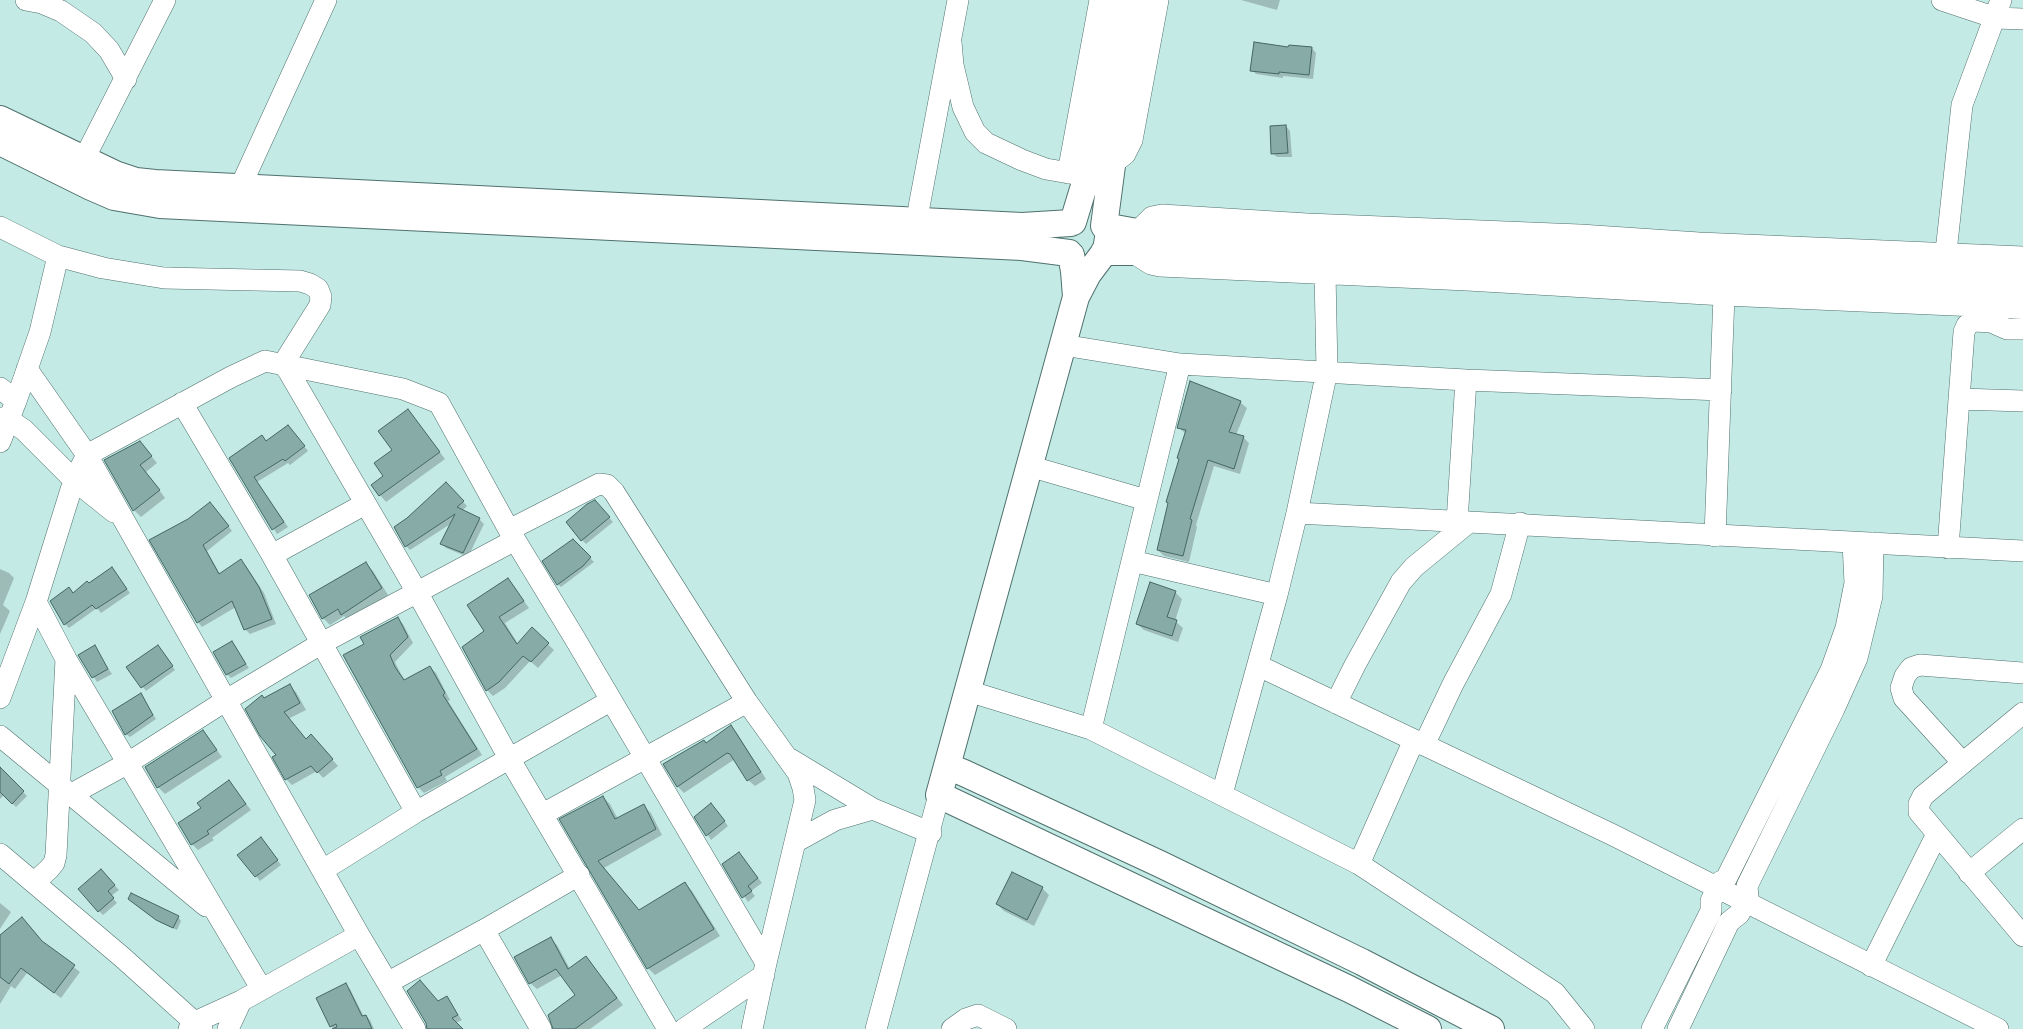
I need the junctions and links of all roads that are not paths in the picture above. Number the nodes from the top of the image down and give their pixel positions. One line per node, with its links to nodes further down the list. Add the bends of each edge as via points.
1 (26, 0): 13 (street, via 61,11 93,33 109,50)
2 (165, 0): 13 (street)
3 (326, 0): 19 (street)
4 (958, 0): 12 (street)
5 (1100, 0): 18 (street)
6 (1116, 0): 18 (main road)
7 (1141, 0): 17 (main road)
8 (1158, 0): 17 (street, via 1132,140 1125,154)
9 (1942, 0): 10 (street)
10 (1998, 9): 11 (street); 25 (street, via 1962,105)
11 (2023, 19)
12 (950, 42): 18 (street, via 963,107 975,132 986,144 1046,169); 20 (street)
13 (126, 79): 16 (street)
14 (0, 119): 21 (main road, via 115,174 155,183 1022,226)
15 (0, 142): 26 (main road, via 91,187 114,196 160,205 1022,247)
16 (86, 156)
17 (1112, 160): 22 (main road)
18 (1078, 174): 21 (main road)
19 (244, 179)
20 (919, 207)
21 (1072, 222): 22 (main road, via 1086,217); 26 (main road, via 1064,240)
22 (1104, 226): 24 (main road); 27 (main road, via 1108,242)
23 (0, 227): 28 (street)
24 (1135, 242): 25 (street, via 1152,217 1162,215 1786,247); 27 (main road); 30 (main road); 31 (street, via 1151,264 1160,266); 32 (main road, via 1173,252)
25 (1946, 252): 29 (street)
26 (1070, 254): 27 (main road, via 1088,262); 34 (main road)
27 (1103, 254): 34 (main road)
28 (58, 256): 38 (street, via 103,268 164,278 300,281 310,284 318,289 320,305); 40 (street, via 40,332)
29 (2023, 257)
30 (2023, 271)
31 (1325, 273): 33 (street); 41 (street)
32 (2023, 292)
33 (1724, 295): 35 (street); 44 (street)
34 (1076, 297): 37 (main road)
35 (2023, 308)
36 (2023, 329): 45 (street, via 2007,329 1982,320 1967,325)
37 (1062, 345): 39 (street); 51 (main road)
38 (283, 364): 47 (street, via 265,361); 54 (street); 59 (street, via 403,389 440,404)
39 (1180, 364): 41 (street); 53 (street)
40 (27, 369): 48 (street); 50 (street)
41 (1327, 371): 42 (street); 55 (street)
42 (1466, 380): 44 (street); 57 (street)
43 (0, 388): 48 (street)
44 (1722, 390): 60 (street)
45 (1960, 399): 46 (street); 62 (street)
46 (2023, 401)
47 (182, 403): 50 (street); 64 (street)
48 (8, 413): 49 (street); 52 (street)
49 (0, 442)
50 (87, 455): 52 (street); 56 (street)
51 (1029, 466): 53 (street); 73 (main road)
52 (74, 480): 56 (street); 68 (street)
53 (1146, 500): 65 (street)
54 (365, 504): 64 (street); 66 (street)
55 (1297, 513): 57 (street); 67 (street)
56 (122, 518): 75 (street)
57 (1463, 522): 58 (street); 78 (street, via 1401,582)
58 (1520, 523): 60 (street); 82 (street, via 1501,594)
59 (512, 535): 66 (street); 76 (street); 77 (street, via 599,484 607,484)
60 (1716, 536): 61 (street)
61 (1863, 543): 62 (street); 105 (street, via 1846,628 1831,670 1726,879); 106 (street, via 1872,596 1857,658 1747,886)
62 (1948, 548): 63 (street)
63 (2023, 551)
64 (272, 555): 69 (street)
65 (1132, 561): 67 (street); 80 (street)
66 (417, 592): 69 (street); 83 (street)
67 (1277, 595): 71 (street)
68 (36, 602): 70 (street); 74 (street)
69 (322, 643): 75 (street); 93 (street)
70 (66, 659): 86 (street); 89 (street)
71 (1259, 666): 78 (street); 90 (street)
72 (2023, 673): 87 (street, via 1920,665 1911,668 1905,676 1901,688 1904,698)
73 (968, 690): 80 (street); 88 (main road)
74 (0, 698)
75 (225, 701): 86 (street); 101 (street)
76 (610, 701): 83 (street); 85 (street)
77 (747, 702): 84 (street); 85 (street)
78 (1336, 703): 82 (street)
79 (2023, 713): 87 (street)
80 (1091, 729): 90 (street)
81 (0, 736): 89 (street)
82 (1419, 743): 100 (street); 105 (street)
83 (510, 758): 93 (street); 94 (street)
84 (788, 758): 92 (street); 98 (street, via 798,774 805,800)
85 (644, 759): 94 (street); 112 (street)
86 (128, 763): 89 (street); 107 (street)
87 (1963, 763): 97 (street, via 1923,796 1919,804 1919,812)
88 (947, 766): 91 (main road); 127 (main road, via 1160,864)
89 (64, 790): 104 (street, via 54,863); 107 (street)
90 (1222, 794): 100 (street)
91 (939, 795): 96 (street); 126 (main road)
92 (873, 810): 96 (street); 98 (street, via 835,820)
93 (416, 812): 101 (street)
94 (544, 814): 103 (street)
95 (2023, 828): 102 (street)
96 (930, 833): 123 (street)
97 (1937, 834): 102 (street); 111 (street)
98 (795, 842): 112 (street)
99 (0, 854): 104 (street)
100 (1359, 864): 128 (street, via 1555,993)
101 (323, 870): 109 (street)
102 (1969, 873): 110 (street)
103 (579, 875): 108 (street); 120 (street)
104 (35, 882): 116 (street, via 122,957)
105 (1717, 888): 106 (street); 129 (street, via 1711,901 1711,911)
106 (1745, 902): 111 (street); 130 (street, via 1739,914 1729,922)
107 (216, 914): 114 (street)
108 (484, 930): 113 (street); 119 (street)
109 (359, 935): 113 (street); 114 (street)
110 (2023, 936)
111 (1871, 966): 131 (street)
112 (765, 969): 121 (street); 122 (street)
113 (389, 982): 118 (street)
114 (261, 988): 115 (street)
115 (241, 1001): 116 (street); 117 (street)
116 (195, 1027)
117 (228, 1029)
118 (415, 1029)
119 (541, 1029)
120 (668, 1029)
121 (684, 1029)
122 (752, 1029)
123 (876, 1029)
124 (952, 1029): 125 (street, via 978,1015)
125 (1006, 1029)
126 (1428, 1029)
127 (1491, 1029)
128 (1584, 1029)
129 (1652, 1029)
130 (1678, 1029)
131 (1998, 1029)

